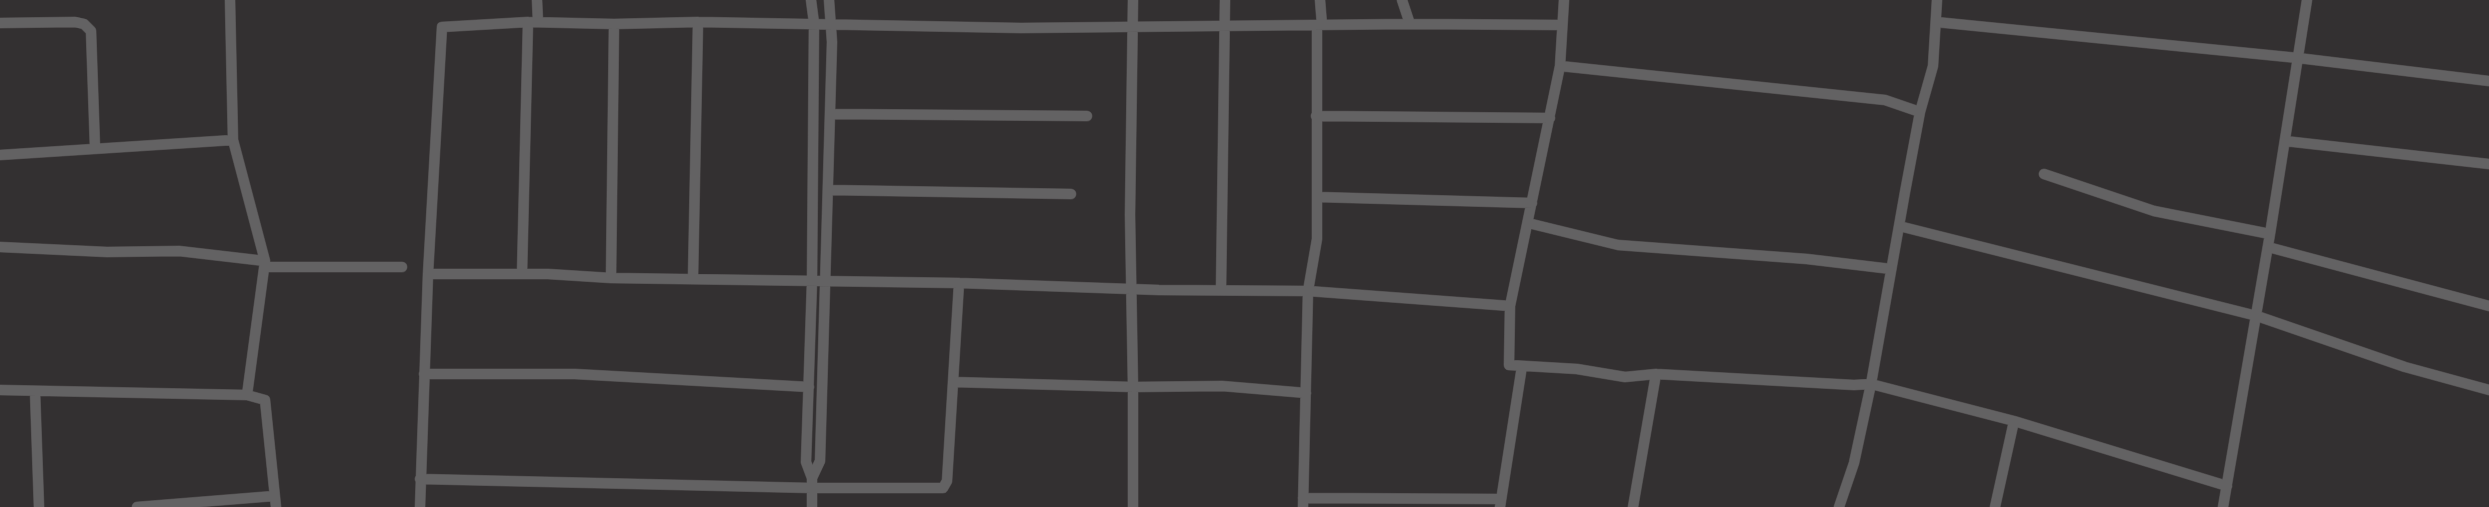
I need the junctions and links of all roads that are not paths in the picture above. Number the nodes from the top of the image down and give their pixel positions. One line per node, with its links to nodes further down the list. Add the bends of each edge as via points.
1 (230, 0): 32 (street)
2 (537, 0): 12 (street)
3 (811, 0): 16 (street)
4 (829, 0): 19 (street)
5 (1133, 0): 22 (street)
6 (1225, 0): 23 (street)
7 (1320, 0): 20 (street)
8 (1402, 0): 18 (street)
9 (1564, 0): 21 (street)
10 (1938, 0): 14 (street)
11 (2307, 0): 24 (street)
12 (533, 22): 17 (street); 50 (street, via 442,28); 51 (street)
13 (698, 22): 16 (street); 17 (street); 53 (street)
14 (1936, 22): 24 (street); 27 (street, via 1933,66)
15 (0, 23): 34 (street, via 75,22 84,24 91,31)
16 (814, 23): 19 (street); 55 (street)
17 (614, 24): 52 (street)
18 (1410, 24): 20 (street); 21 (street)
19 (831, 25): 22 (street, via 1021,28); 28 (street)
20 (1319, 25): 23 (street); 30 (street)
21 (1562, 25): 25 (street)
22 (1133, 26): 23 (street); 57 (street)
23 (1224, 26): 58 (street)
24 (2298, 58): 26 (street); 33 (street)
25 (1560, 66): 27 (street, via 1885,100); 31 (street)
26 (2489, 81)
27 (1920, 112): 43 (street)
28 (830, 114): 29 (street); 38 (street)
29 (1087, 116)
30 (1316, 116): 31 (street); 40 (street)
31 (1550, 118): 41 (street)
32 (233, 140): 34 (street); 47 (street)
33 (2285, 141): 36 (street); 44 (street)
34 (94, 148): 35 (street)
35 (0, 156)
36 (2489, 164)
37 (2044, 174): 44 (street, via 2154,211)
38 (828, 190): 39 (street); 54 (street)
39 (1071, 194)
40 (1317, 197): 41 (street); 59 (street, via 1317,239)
41 (1532, 203): 42 (street)
42 (1528, 223): 49 (street, via 1618,245 1807,259); 60 (street)
43 (1899, 226): 49 (street); 62 (street)
44 (2270, 234): 46 (street)
45 (0, 247): 47 (street, via 107,252 179,251)
46 (2268, 247): 61 (street); 62 (street)
47 (265, 264): 48 (street); 74 (street)
48 (402, 267)
49 (1891, 269): 67 (street)
50 (428, 274): 51 (street); 64 (street)
51 (522, 274): 52 (street)
52 (611, 278): 53 (street)
53 (693, 278): 55 (street)
54 (826, 280): 55 (street); 56 (street); 77 (street, via 820,462)
55 (812, 281): 68 (street)
56 (959, 283): 57 (street); 66 (street)
57 (1131, 289): 58 (street); 69 (street)
58 (1221, 290): 59 (street)
59 (1308, 290): 60 (street); 73 (street)
60 (1510, 306): 63 (street, via 1509,365)
61 (2489, 306)
62 (2256, 316): 71 (street, via 2405,367); 78 (street)
63 (1522, 366): 65 (street, via 1577,369 1625,377); 81 (street)
64 (424, 374): 68 (street, via 575,374); 76 (street)
65 (1656, 374): 67 (street); 88 (street)
66 (953, 382): 69 (street); 77 (street, via 947,481 943,488)
67 (1871, 384): 75 (street); 89 (street, via 1854,463)
68 (809, 387): 77 (street, via 806,462)
69 (1133, 387): 73 (street, via 1222,386); 87 (street)
70 (0, 390): 72 (street)
71 (2489, 390)
72 (36, 391): 74 (street); 82 (street)
73 (1306, 394): 80 (street)
74 (247, 396): 79 (street, via 265,400)
75 (2014, 421): 78 (street); 90 (street)
76 (420, 479): 77 (street); 85 (street)
77 (812, 483): 86 (street)
78 (2227, 486): 91 (street)
79 (274, 496): 83 (street); 84 (street)
80 (1303, 502): 81 (street)
81 (1501, 503)
82 (39, 507)
83 (137, 507)
84 (276, 507)
85 (420, 507)
86 (812, 507)
87 (1133, 507)
88 (1633, 507)
89 (1839, 507)
90 (1995, 507)
91 (2223, 507)

